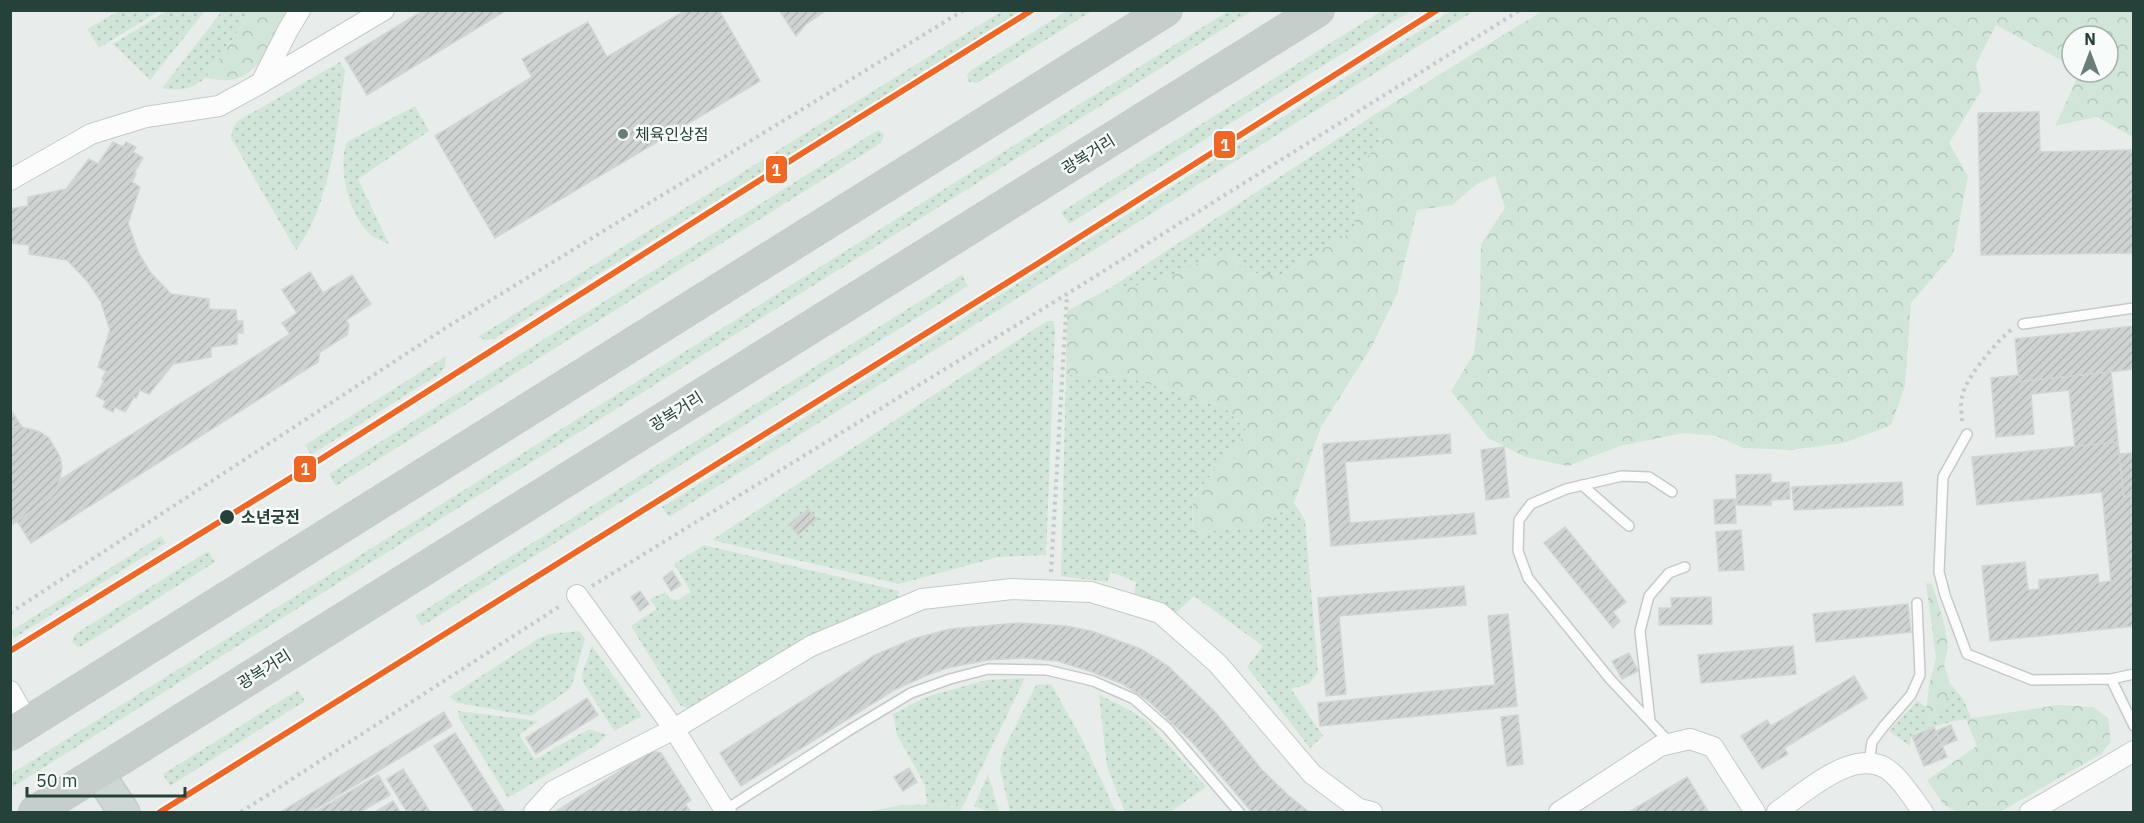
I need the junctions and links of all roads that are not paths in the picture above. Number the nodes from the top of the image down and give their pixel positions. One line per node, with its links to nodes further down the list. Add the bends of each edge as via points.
1 (300, 10): 5 (street)
2 (384, 10): 5 (street)
3 (1166, 10): 21 (highway)
4 (1318, 10): 26 (highway, 광복거리)
5 (261, 82): 6 (street, via 219,106 146,117 91,134)
6 (10, 180)
7 (2133, 308): 8 (lane)
8 (2023, 324)
9 (1967, 434): 17 (lane, via 1943,477 1939,572 1967,654 2032,680)
10 (1582, 485): 11 (lane, via 1622,476 1649,477); 12 (lane); 19 (lane, via 1530,504 1518,520 1518,551 1528,578 1610,679)
11 (1672, 492)
12 (1629, 526)
13 (1685, 567): 19 (lane, via 1669,573 1649,596 1640,631)
14 (577, 595): 22 (street)
15 (1917, 603): 25 (lane, via 1920,675 1911,695 1872,742)
16 (2133, 674): 17 (lane)
17 (2111, 679): 20 (lane)
18 (10, 691): 21 (street)
19 (1650, 721): 23 (lane)
20 (2133, 726)
21 (16, 728)
22 (674, 729): 27 (street); 30 (street, via 553,791); 32 (street, via 812,646 922,599 1012,589 1091,592 1160,613 1218,664 1312,774 1359,809)
23 (1671, 744): 33 (street, via 1660,746); 34 (street, via 1690,739 1713,747)
24 (2133, 751): 37 (street)
25 (1869, 763): 35 (street, via 1848,766 1824,778); 36 (street, via 1889,770)
26 (99, 772): 28 (highway, 광복거리); 29 (main road)
27 (725, 811): 31 (lane, via 911,693 988,669 1047,670 1093,681 1134,699 1167,728)
28 (35, 813)
29 (124, 813)
30 (534, 813)
31 (1239, 813)
32 (1372, 813)
33 (1559, 813)
34 (1755, 813)
35 (1777, 813)
36 (1923, 813)
37 (2030, 813)

